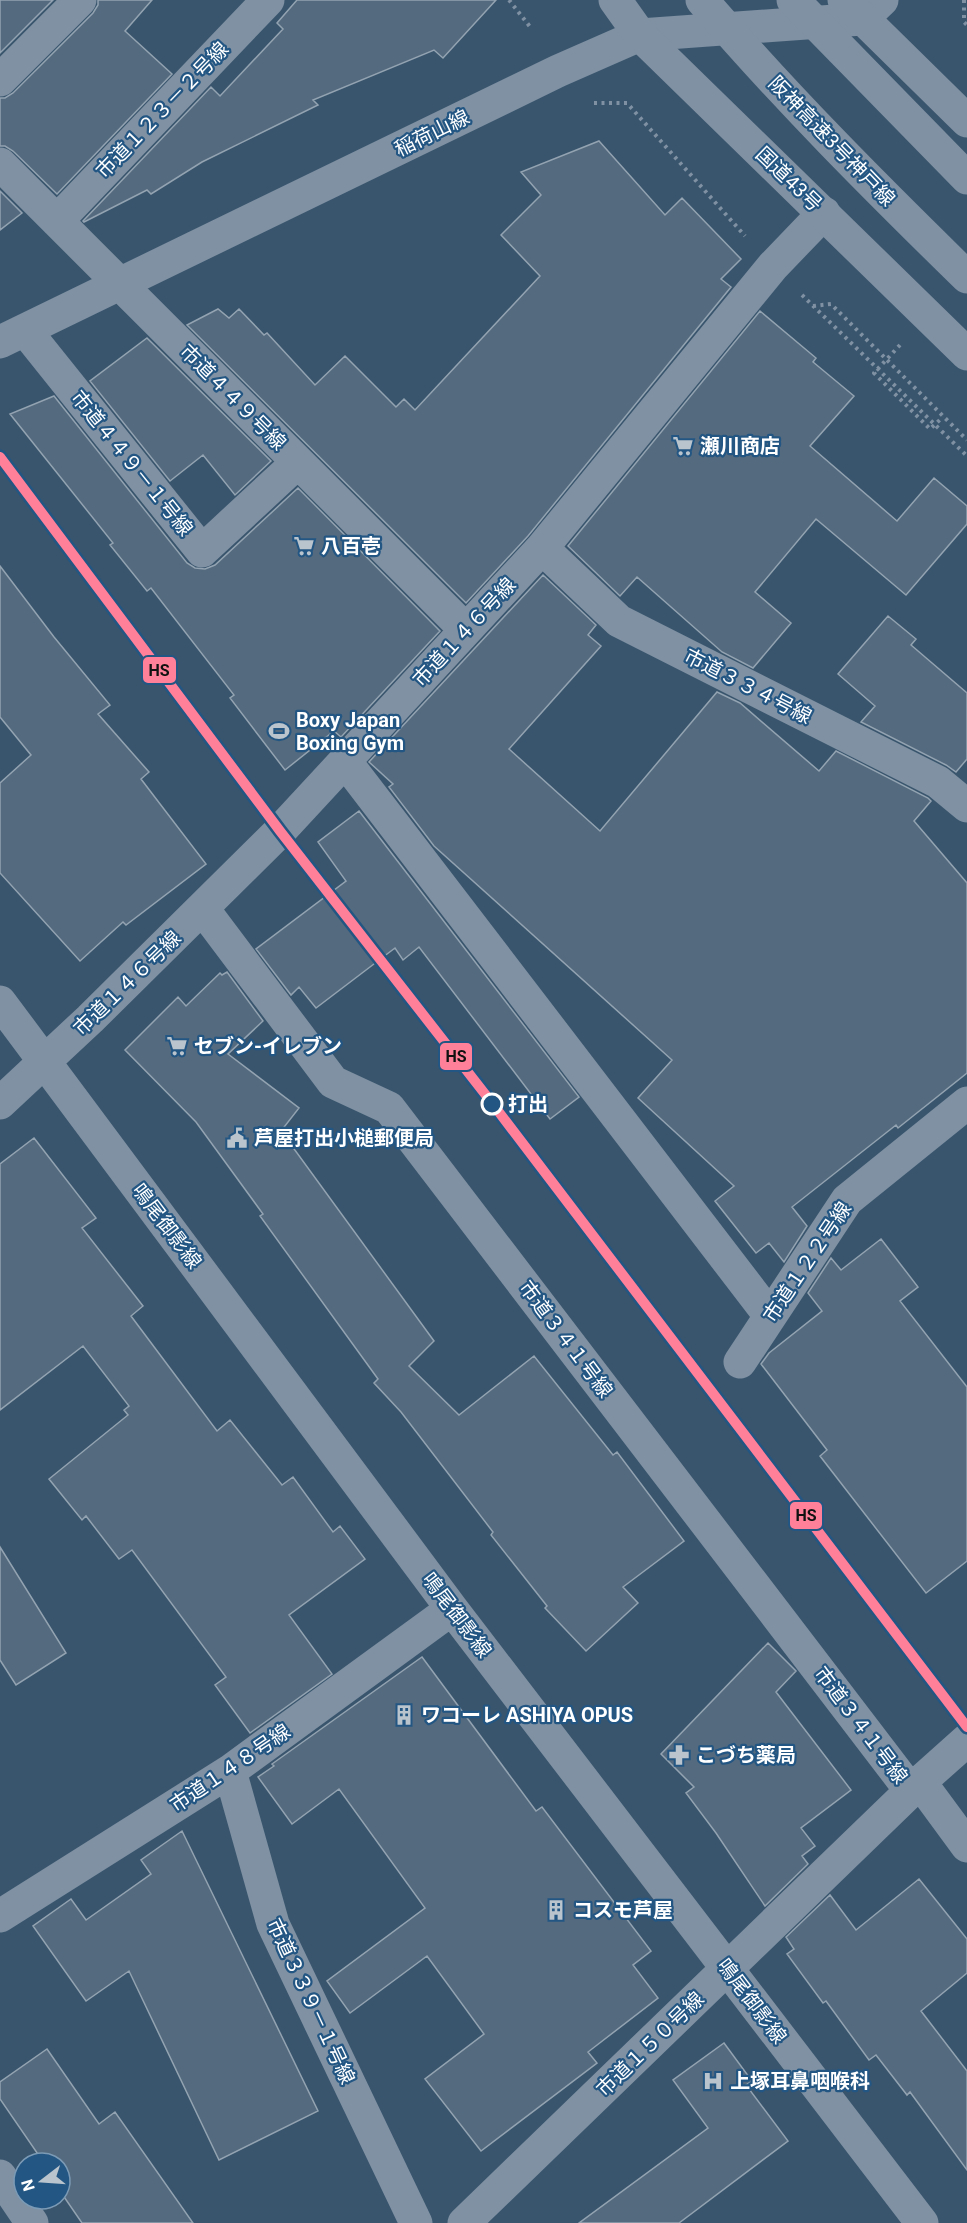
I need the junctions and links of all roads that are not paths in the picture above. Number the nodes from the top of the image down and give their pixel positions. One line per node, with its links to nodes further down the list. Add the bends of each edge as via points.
1 (80, 0): 8 (street)
2 (268, 0): 13 (street, 市道１２３－２号線)
3 (615, 0): 7 (highway, 国道43号)
4 (702, 0): 14 (highway, 阪神高速3号神戸線, via 905,217)
5 (793, 0): 11 (highway)
6 (863, 6): 7 (street, 稲荷山線); 9 (highway)
7 (640, 35): 12 (highway, 国道43号); 15 (street, 稲荷山線, via 558,71)
8 (0, 80)
9 (967, 122)
10 (0, 164): 13 (street, 市道４４９号線)
11 (967, 178)
12 (824, 213): 17 (highway, 国道43号); 19 (street, 市道１４６号線, via 773,267)
13 (57, 221): 15 (street, 市道４４９号線)
14 (967, 277)
15 (120, 285): 16 (street, 稲荷山線); 18 (street, 市道４４９号線)
16 (13, 336): 18 (street, 市道４４９－１号線, via 202,551)
17 (967, 354)
18 (298, 462): 20 (street, 市道４４９号線)
19 (542, 548): 20 (street, 市道１４６号線); 22 (street, 市道３３４号線, via 619,621 938,782)
20 (466, 630): 21 (street, 市道１４６号線)
21 (345, 761): 23 (street, 市道１４６号線); 28 (street)
22 (967, 806)
23 (203, 909): 25 (street, 市道１４６号線); 33 (street, 市道３４１号線, via 333,1082 389,1108)
24 (0, 1002): 25 (street, 鳴尾御影線)
25 (45, 1062): 26 (street, 市道１４６号線); 30 (street, 鳴尾御影線)
26 (0, 1103)
27 (967, 1103): 28 (street, 市道１２２号線, via 847,1200)
28 (770, 1316): 29 (street, 市道１２２号線)
29 (740, 1362)
30 (452, 1609): 32 (street, 市道１４８号線); 36 (street, 鳴尾御影線)
31 (967, 1740): 33 (street, 市道１５０号線)
32 (230, 1771): 35 (street, 市道１４８号線); 39 (street, 市道３３９－１号線, via 273,1924)
33 (916, 1786): 34 (street, 市道３４１号線); 36 (street, 市道１５０号線)
34 (967, 1846)
35 (0, 1916)
36 (728, 1970): 40 (street, 市道１５０号線); 41 (street, 鳴尾御影線)
37 (0, 2175): 38 (street)
38 (32, 2223)
39 (416, 2223)
40 (464, 2223)
41 (922, 2223)

